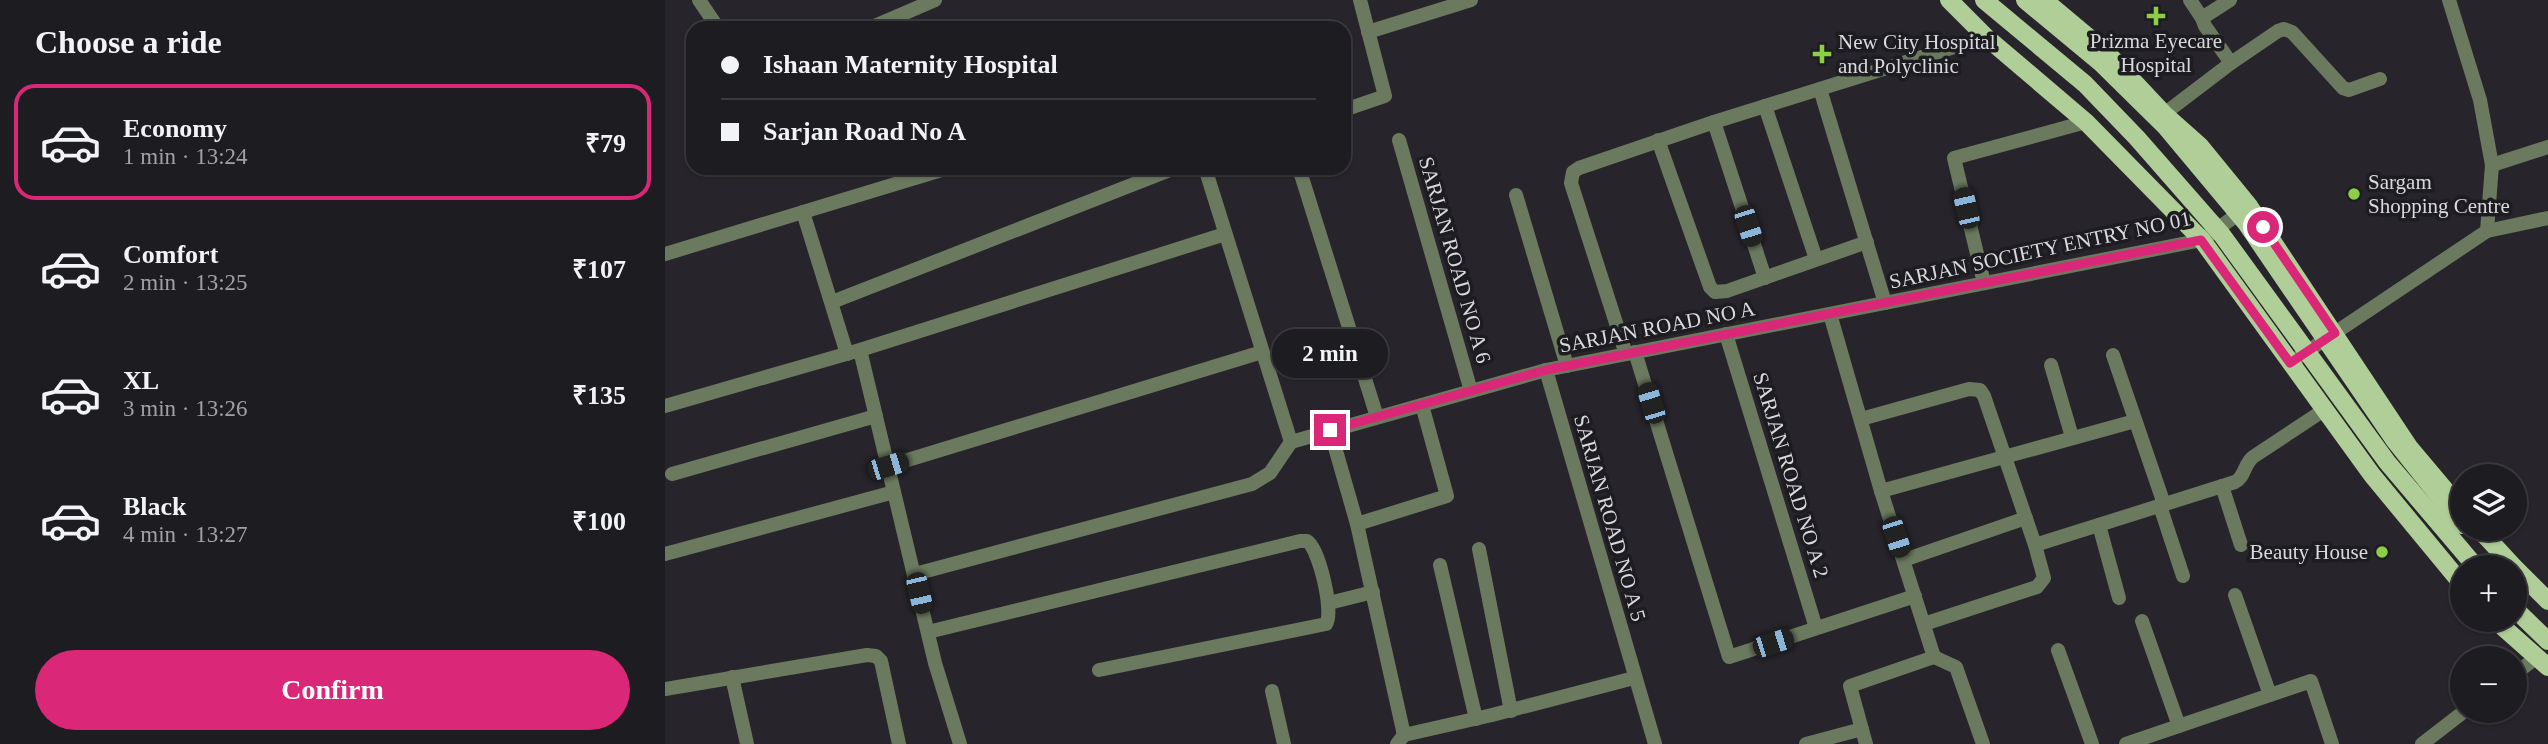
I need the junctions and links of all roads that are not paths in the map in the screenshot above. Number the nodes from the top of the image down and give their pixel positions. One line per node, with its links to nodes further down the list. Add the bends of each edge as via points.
1 (699, 0): 13 (street)
2 (935, 0): 14 (street)
3 (1360, 0): 15 (street)
4 (1471, 0): 15 (street)
5 (1949, 0): 16 (main road)
6 (1984, 0): 87 (main road, bridge, via 2085,84 2214,225 2387,462)
7 (2025, 0): 77 (main road, bridge, via 2101,63 2165,126 2246,223 2395,442)
8 (2044, 0): 22 (main road, via 2106,52)
9 (2190, 0): 12 (street)
10 (2230, 0): 12 (street)
11 (2454, 1): 28 (street)
12 (2202, 18): 17 (street)
13 (713, 21)
14 (886, 21)
15 (1368, 32): 21 (street, via 1385,96)
16 (1986, 37): 19 (street); 24 (main road)
17 (2231, 63): 18 (street, via 2284,29 2292,32 2343,88); 22 (street)
18 (2380, 79)
19 (1820, 89): 20 (street); 40 (street)
20 (1765, 106): 23 (street); 42 (street)
21 (1351, 108)
22 (2164, 114): 34 (main road, via 2200,146)
23 (1714, 122): 26 (street); 43 (street)
24 (2086, 122): 39 (main road); 44 (street, via 1954,158)
25 (1399, 140): 58 (street, SARJAN ROAD NO A 6)
26 (1658, 140): 43 (street, via 1713,290 1723,292); 52 (street, via 1579,168 1571,177)
27 (2548, 147): 28 (street)
28 (2492, 164): 37 (street)
29 (925, 175): 35 (street)
30 (1157, 175): 45 (street)
31 (1207, 175): 38 (street)
32 (1301, 175): 63 (street)
33 (1516, 195): 56 (street)
34 (2249, 206): 39 (street, SARJAN SOCIETY ENTRY NO 01); 48 (main road)
35 (803, 212): 41 (street); 45 (street)
36 (2548, 218): 37 (street)
37 (2487, 231): 48 (street)
38 (1226, 234): 50 (street); 51 (street)
39 (2201, 240): 44 (street, SARJAN SOCIETY ENTRY NO 01); 54 (main road)
40 (1867, 242): 42 (street); 46 (street)
41 (665, 254)
42 (1816, 259): 43 (street)
43 (1765, 278)
44 (1984, 283): 46 (street, SARJAN SOCIETY ENTRY NO 01)
45 (832, 302): 50 (street)
46 (1885, 303): 47 (street, SARJAN SOCIETY ENTRY NO 01)
47 (1830, 314): 49 (street, SARJAN ROAD NO A); 64 (street)
48 (2335, 333): 54 (street); 75 (main road, via 2409,447)
49 (1726, 334): 52 (street, SARJAN ROAD NO A); 107 (street, SARJAN ROAD NO A 2)
50 (854, 352): 60 (street); 62 (street)
51 (1262, 352): 68 (street); 70 (street)
52 (1631, 353): 56 (street, SARJAN ROAD NO A); 107 (street, via 1729,657)
53 (2113, 355): 65 (street)
54 (2290, 363): 61 (main road)
55 (2051, 365): 67 (street)
56 (1567, 366): 57 (street, SARJAN ROAD NO A)
57 (1546, 370): 58 (street, SARJAN ROAD NO A); 116 (street, SARJAN ROAD NO A 5)
58 (1471, 391): 59 (street, SARJAN ROAD NO A)
59 (1422, 405): 63 (street, SARJAN ROAD NO A); 79 (street, via 1447,496)
60 (665, 406)
61 (2324, 410): 72 (street, via 2253,457 2239,480); 92 (main road)
62 (876, 416): 70 (street); 71 (street)
63 (1377, 417): 66 (street, SARJAN ROAD NO A)
64 (1861, 419): 69 (street, via 1974,388 1984,396); 73 (street)
65 (2135, 421): 67 (street); 76 (street)
66 (1330, 430): 68 (street, SARJAN ROAD NO A); 79 (street)
67 (2072, 437): 69 (street)
68 (1291, 442): 93 (street, via 1271,473 1252,484)
69 (2005, 456): 73 (street); 78 (street)
70 (888, 466): 74 (street)
71 (672, 474)
72 (2222, 486): 76 (street); 84 (street)
73 (1881, 491): 90 (street)
74 (894, 492): 86 (street); 93 (street)
75 (2450, 496)
76 (2162, 505): 80 (street); 94 (street)
77 (2450, 510)
78 (2026, 518): 83 (street); 90 (street)
79 (1357, 524): 96 (street)
80 (2099, 526): 83 (street); 100 (street)
81 (2477, 541): 88 (main road)
82 (2490, 541): 89 (main road)
83 (2035, 545): 106 (street, via 2044,579 2037,587)
84 (2241, 545)
85 (1479, 549): 120 (street)
86 (665, 554)
87 (2466, 555)
88 (2489, 555)
89 (2503, 555)
90 (1904, 560): 99 (street)
91 (1440, 565): 121 (street)
92 (2450, 569)
93 (915, 574): 108 (street)
94 (2183, 576)
95 (2527, 580): 101 (main road)
96 (1373, 592): 102 (street); 125 (street)
97 (2527, 593): 103 (main road)
98 (2235, 595): 119 (street)
99 (1915, 596): 106 (street); 107 (street)
100 (2119, 598)
101 (2548, 601)
102 (1329, 603): 108 (street, via 1315,548 1300,541); 114 (street, via 1329,620 1321,626)
103 (2548, 611)
104 (2142, 621): 123 (street)
105 (2527, 621): 110 (main road)
106 (1924, 624): 112 (street)
107 (1816, 628)
108 (928, 632): 129 (street)
109 (2508, 632): 113 (main road)
110 (2548, 641)
111 (2058, 650): 135 (street)
112 (1934, 657): 124 (street, via 1850,686); 134 (street, via 1956,667)
113 (2542, 662)
114 (1099, 670)
115 (732, 677): 117 (street); 127 (street); 128 (street, via 876,656 881,661)
116 (1634, 678): 120 (street); 131 (street, SARJAN ROAD NO A 5)
117 (665, 689)
118 (1272, 691): 130 (street)
119 (2270, 695): 123 (street); 136 (street, via 2311,681)
120 (1511, 711): 121 (street)
121 (1476, 719): 125 (street)
122 (2450, 722): 137 (street)
123 (2179, 726): 126 (street)
124 (1862, 729): 132 (street); 133 (street)
125 (1401, 739)
126 (2133, 743)
127 (747, 744)
128 (899, 744)
129 (960, 744)
130 (1284, 744)
131 (1654, 744)
132 (1806, 744)
133 (1866, 744)
134 (1983, 744)
135 (2092, 744)
136 (2332, 744)
137 (2422, 744)

